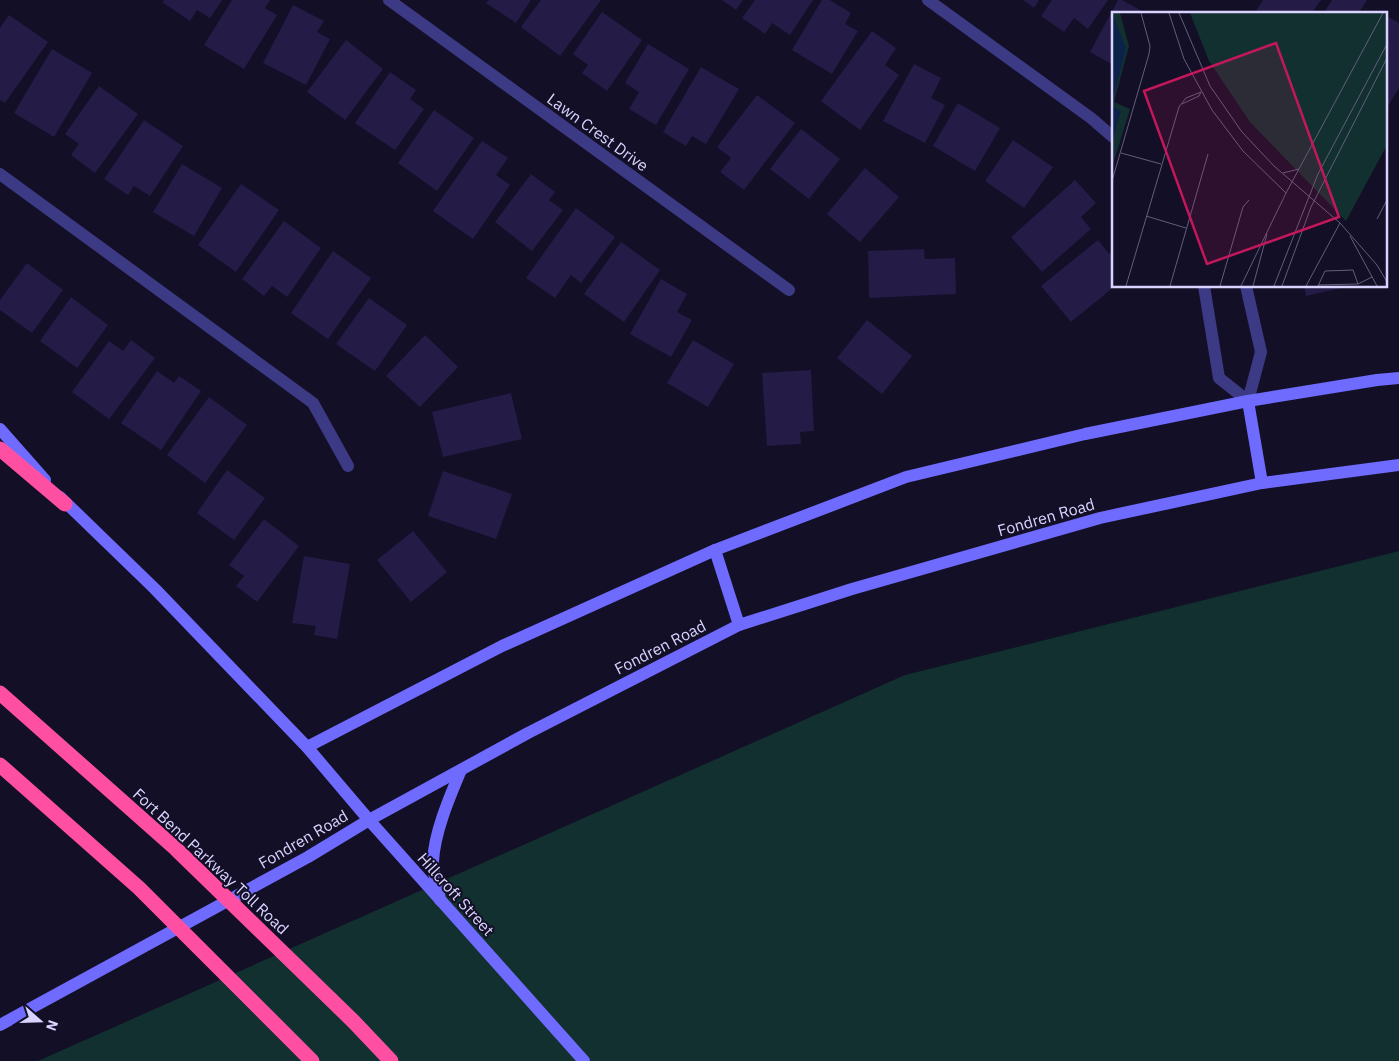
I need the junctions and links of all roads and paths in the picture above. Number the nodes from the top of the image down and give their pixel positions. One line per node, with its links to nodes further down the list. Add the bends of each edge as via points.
1 (389, 0): 7 (street, Lawn Crest Drive)
2 (928, 0): 3 (street)
3 (1112, 136)
4 (0, 174): 12 (street, via 314,403)
5 (1204, 288): 9 (street, via 1219,378)
6 (1246, 288): 9 (street, via 1262,352)
7 (788, 290)
8 (1399, 378): 9 (main road)
9 (1248, 400): 14 (main road); 16 (main road, via 1085,434 906,477)
10 (0, 428): 15 (main road, Hillcroft Street)
11 (0, 449): 15 (highway)
12 (348, 466)
13 (1399, 466): 14 (main road, Fondren Road)
14 (1262, 483): 17 (main road, Fondren Road, via 1100,518)
15 (65, 504): 19 (main road, Hillcroft Street, via 155,589)
16 (715, 550): 17 (main road); 19 (main road, via 502,646)
17 (739, 625): 21 (main road, Fondren Road)
18 (0, 693): 26 (highway, Fort Bend Parkway Toll Road, via 176,849)
19 (307, 747): 22 (main road, Hillcroft Street)
20 (0, 765): 25 (highway, via 139,888)
21 (461, 770): 22 (main road, Fondren Road); 23 (main road, via 445,810 433,862)
22 (368, 820): 23 (main road, Hillcroft Street); 24 (main road, Fondren Road, via 308,857)
23 (440, 900): 27 (main road, Hillcroft Street)
24 (0, 1025)
25 (308, 1057)
26 (391, 1061)
27 (584, 1061)

